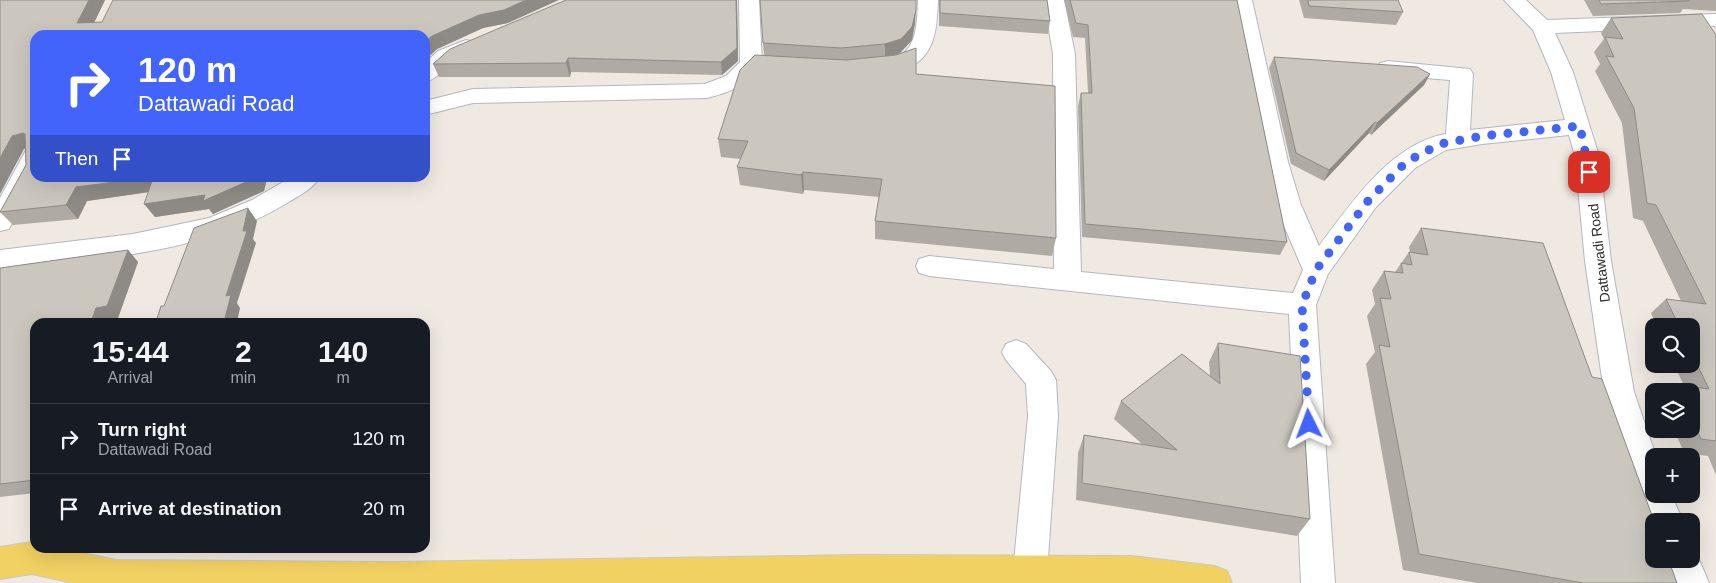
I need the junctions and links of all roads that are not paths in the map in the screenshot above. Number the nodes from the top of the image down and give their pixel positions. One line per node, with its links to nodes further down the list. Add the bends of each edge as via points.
1 (749, 0): 12 (street, via 761,65 734,81 707,90 472,96)
2 (928, 0): 10 (street, via 926,38 913,58 893,66)
3 (1054, 0): 21 (street, via 1064,54)
4 (1242, 0): 20 (street, via 1264,59 1276,162 1288,205)
5 (1514, 0): 7 (street, Dattawadi Road)
6 (1716, 20): 7 (street)
7 (1542, 27): 13 (street, Dattawadi Road, via 1562,72)
8 (483, 39): 11 (street, via 446,56)
9 (1363, 66): 14 (street, via 1462,74)
10 (859, 69)
11 (430, 70)
12 (430, 107)
13 (1580, 126): 14 (street); 24 (street, Dattawadi Road, via 1620,392)
14 (1457, 140): 20 (street, via 1440,144 1406,162 1368,201)
15 (30, 165): 17 (street)
16 (301, 182): 18 (street, via 268,203 213,226 142,241)
17 (0, 222)
18 (0, 260)
19 (929, 266): 21 (street)
20 (1316, 270): 22 (street)
21 (1068, 281): 22 (street)
22 (1302, 305): 33 (street)
23 (1016, 352): 27 (street, via 1041,380 1043,416)
24 (1645, 469)
25 (0, 563): 31 (main road, via 32,558)
26 (1686, 568): 34 (street)
27 (1030, 572): 28 (main road); 32 (main road, via 1132,572)
28 (856, 577): 29 (main road)
29 (565, 579): 30 (main road)
30 (354, 580): 31 (main road)
31 (108, 581)
32 (1215, 583)
33 (1318, 583)
34 (1692, 583)

